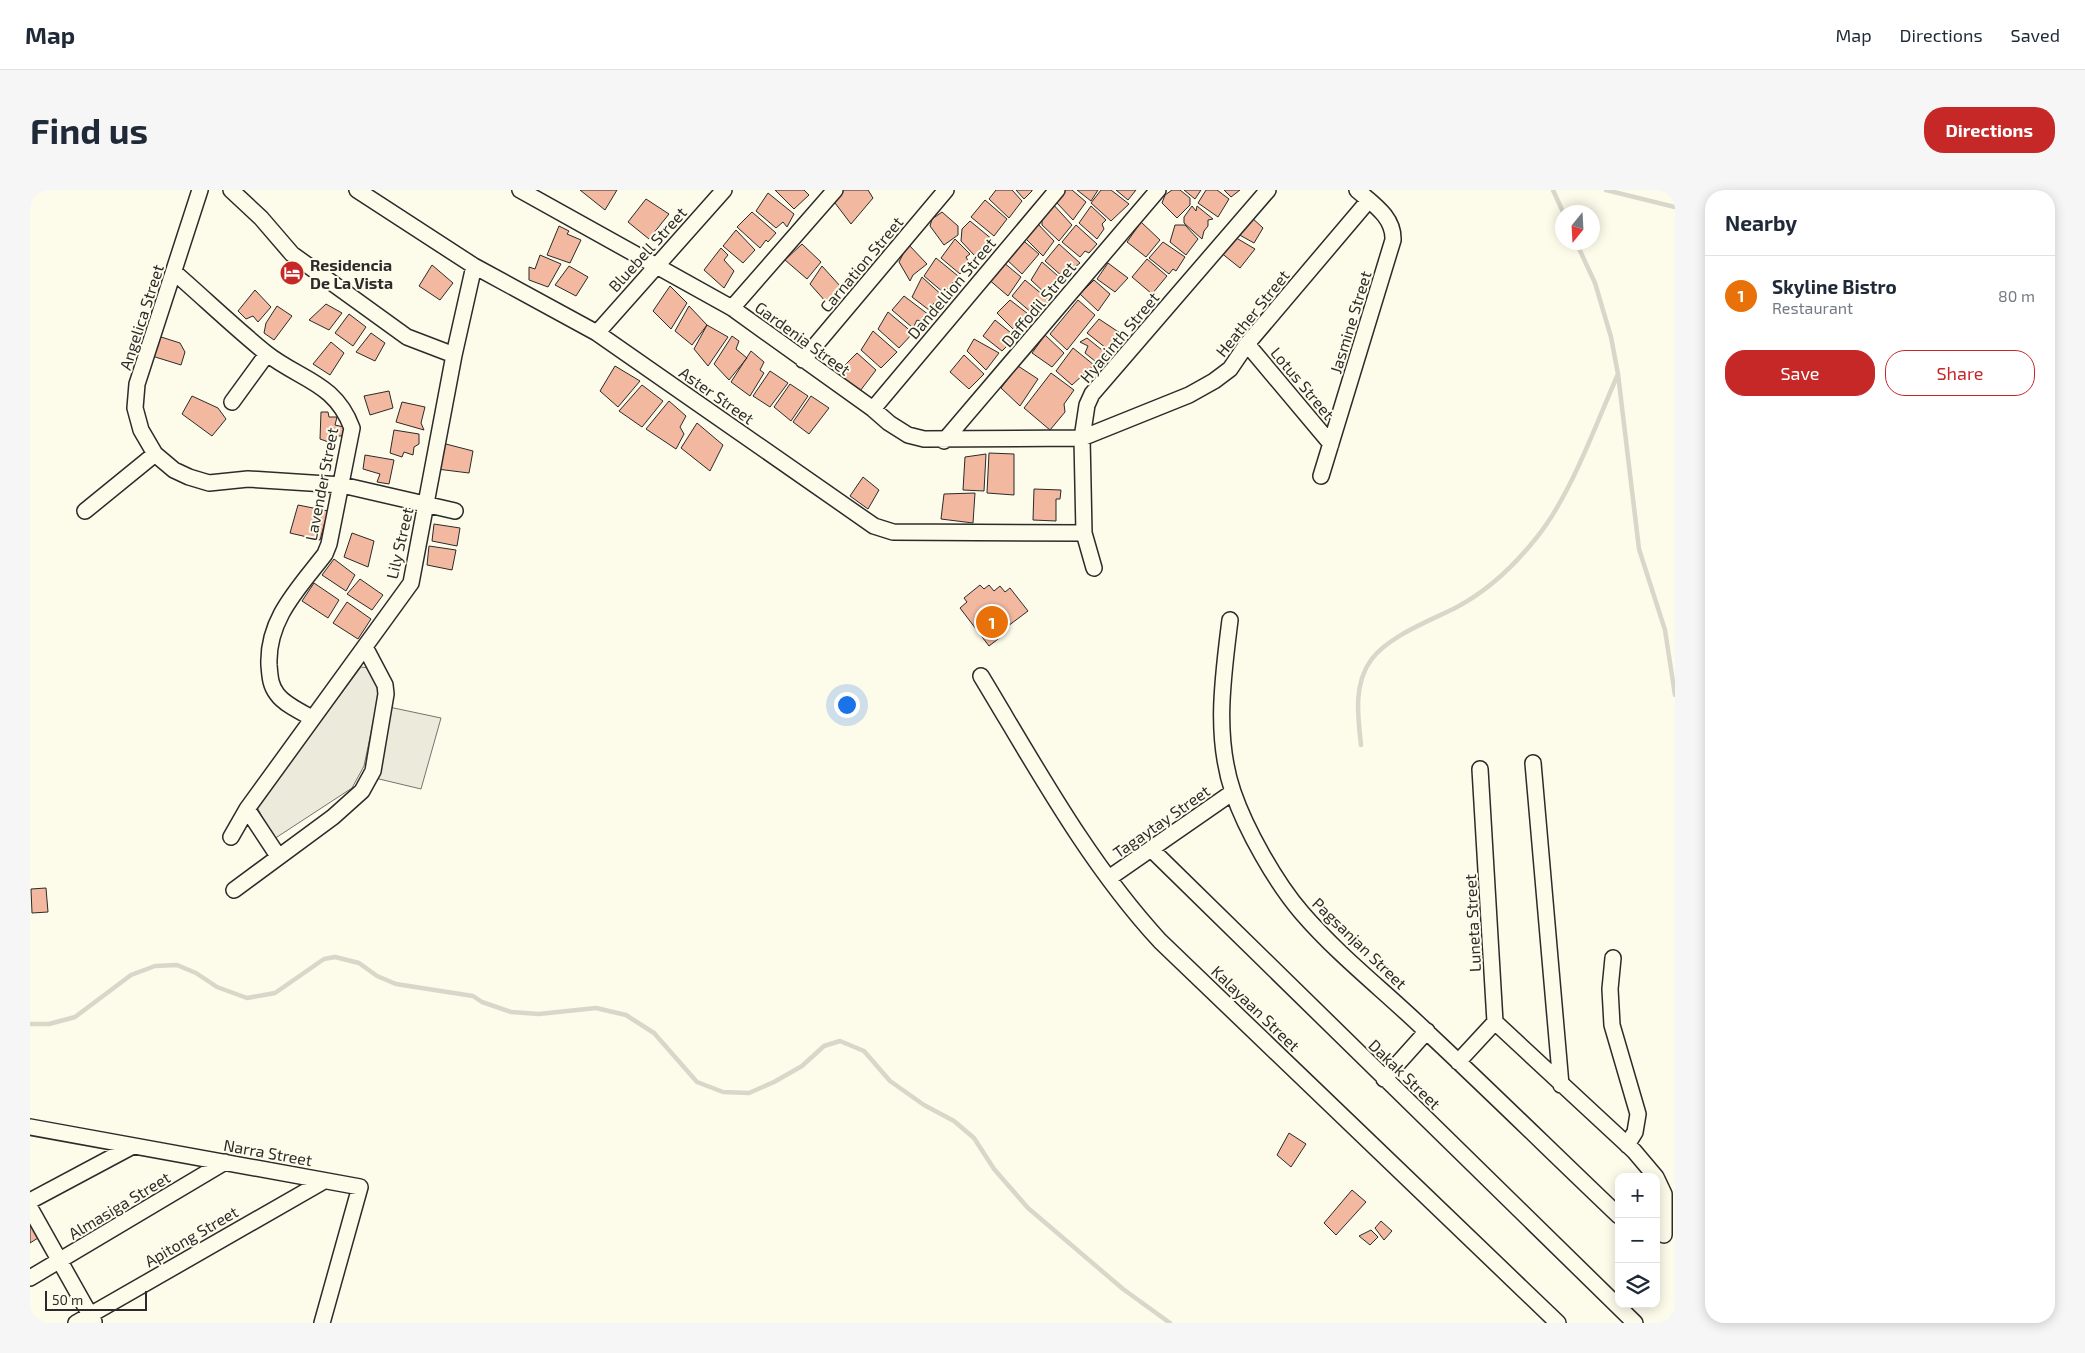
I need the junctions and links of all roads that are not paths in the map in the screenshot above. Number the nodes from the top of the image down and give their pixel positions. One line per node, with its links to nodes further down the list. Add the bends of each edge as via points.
1 (200, 190): 15 (street, Angelica Street)
2 (231, 190): 20 (street, via 292,254 407,337)
3 (357, 190): 14 (street, Aster Street)
4 (520, 190): 13 (street, Gardenia Street)
5 (724, 190): 13 (street, Bluebell Street)
6 (835, 190): 16 (street)
7 (946, 190): 21 (street, Carnation Street)
8 (1057, 190): 23 (street, Dandellion Street)
9 (1158, 190): 25 (street, Daffodil Street)
10 (1268, 190): 24 (street, Hyacinth Street, via 1092,394)
11 (1357, 190): 12 (street, Jasmine Street)
12 (1369, 200): 18 (street, Heather Street); 26 (street, Jasmine Street, via 1388,218 1393,240)
13 (656, 264): 16 (street, Gardenia Street); 17 (street, Bluebell Street)
14 (474, 266): 17 (street, Aster Street); 20 (street, Lily Street)
15 (174, 272): 19 (street, Lavender Street); 27 (street, Angelica Street, via 137,384 135,408 141,430)
16 (732, 308): 21 (street, Gardenia Street)
17 (597, 333): 33 (street, Aster Street, via 874,526 893,532)
18 (1247, 344): 24 (street, Heather Street, via 1230,369 1214,381 1189,395); 26 (street, Lotus Street)
19 (267, 354): 22 (street); 29 (street, Lavender Street, via 332,394 346,411 352,428)
20 (454, 355): 30 (street, Lily Street)
21 (803, 360): 23 (street, Gardenia Street)
22 (232, 402)
23 (873, 409): 25 (street, Gardenia Street, via 908,435)
24 (1082, 438): 25 (street, Gardenia Street); 33 (street, Hyacinth Street)
25 (944, 441)
26 (1331, 444): 28 (street, Jasmine Street)
27 (155, 454): 29 (street, Angelica Street, via 174,470 209,483 248,479); 31 (street)
28 (1321, 476)
29 (342, 485): 30 (street, Angelica Street); 38 (street, Lavender Street, via 325,554 281,611 270,642 270,681 278,696)
30 (426, 505): 32 (street, Angelica Street); 36 (street, Lily Street, via 411,583)
31 (85, 511)
32 (455, 511)
33 (1084, 533): 34 (street, Hyacinth Street)
34 (1094, 568)
35 (1230, 620): 41 (street, Pagsanjan Street, via 1220,715)
36 (365, 647): 38 (street, Lily Street); 45 (street, via 385,685 386,694 373,771 368,783 333,817)
37 (981, 676): 46 (street, Kalayaan Street)
38 (312, 718): 42 (street, Lily Street)
39 (1533, 763): 53 (street)
40 (1480, 769): 49 (street, Luneta Street)
41 (1233, 792): 44 (street, Tagaytay Street); 50 (street, Pagsanjan Street, via 1270,865 1302,913)
42 (247, 809): 43 (street, Lily Street); 45 (street)
43 (231, 837)
44 (1151, 849): 46 (street, Tagaytay Street); 52 (street, Dakak Street)
45 (278, 856): 47 (street)
46 (1109, 878): 72 (street, Kalayaan Street, via 1134,913 1160,941)
47 (234, 890)
48 (1613, 958): 55 (street, via 1610,989 1612,1025 1638,1114 1635,1132)
49 (1495, 1022): 51 (street); 53 (street)
50 (1427, 1032): 51 (street, Pagsanjan Street); 52 (street)
51 (1458, 1062): 63 (street, Pagsanjan Street)
52 (1384, 1079): 67 (street, Dakak Street)
53 (1561, 1085): 55 (street)
54 (30, 1127): 56 (street, Narra Street)
55 (1627, 1144): 58 (street)
56 (133, 1146): 57 (street, Narra Street); 61 (street)
57 (225, 1162): 59 (street, Narra Street); 65 (street, Almasiga Street)
58 (1652, 1173)
59 (324, 1181): 69 (street, Apitong Street); 71 (street, Narra Street, via 360,1187)
60 (1660, 1186): 64 (street, via 1664,1194)
61 (30, 1201)
62 (30, 1208): 65 (street)
63 (1615, 1212)
64 (1664, 1235)
65 (60, 1260): 66 (street, Almasiga Street); 69 (street)
66 (30, 1278)
67 (1615, 1300)
68 (1622, 1308): 73 (street, Dakak Street)
69 (93, 1319): 70 (street, Apitong Street)
70 (76, 1323)
71 (322, 1323)
72 (1558, 1323)
73 (1635, 1323)

